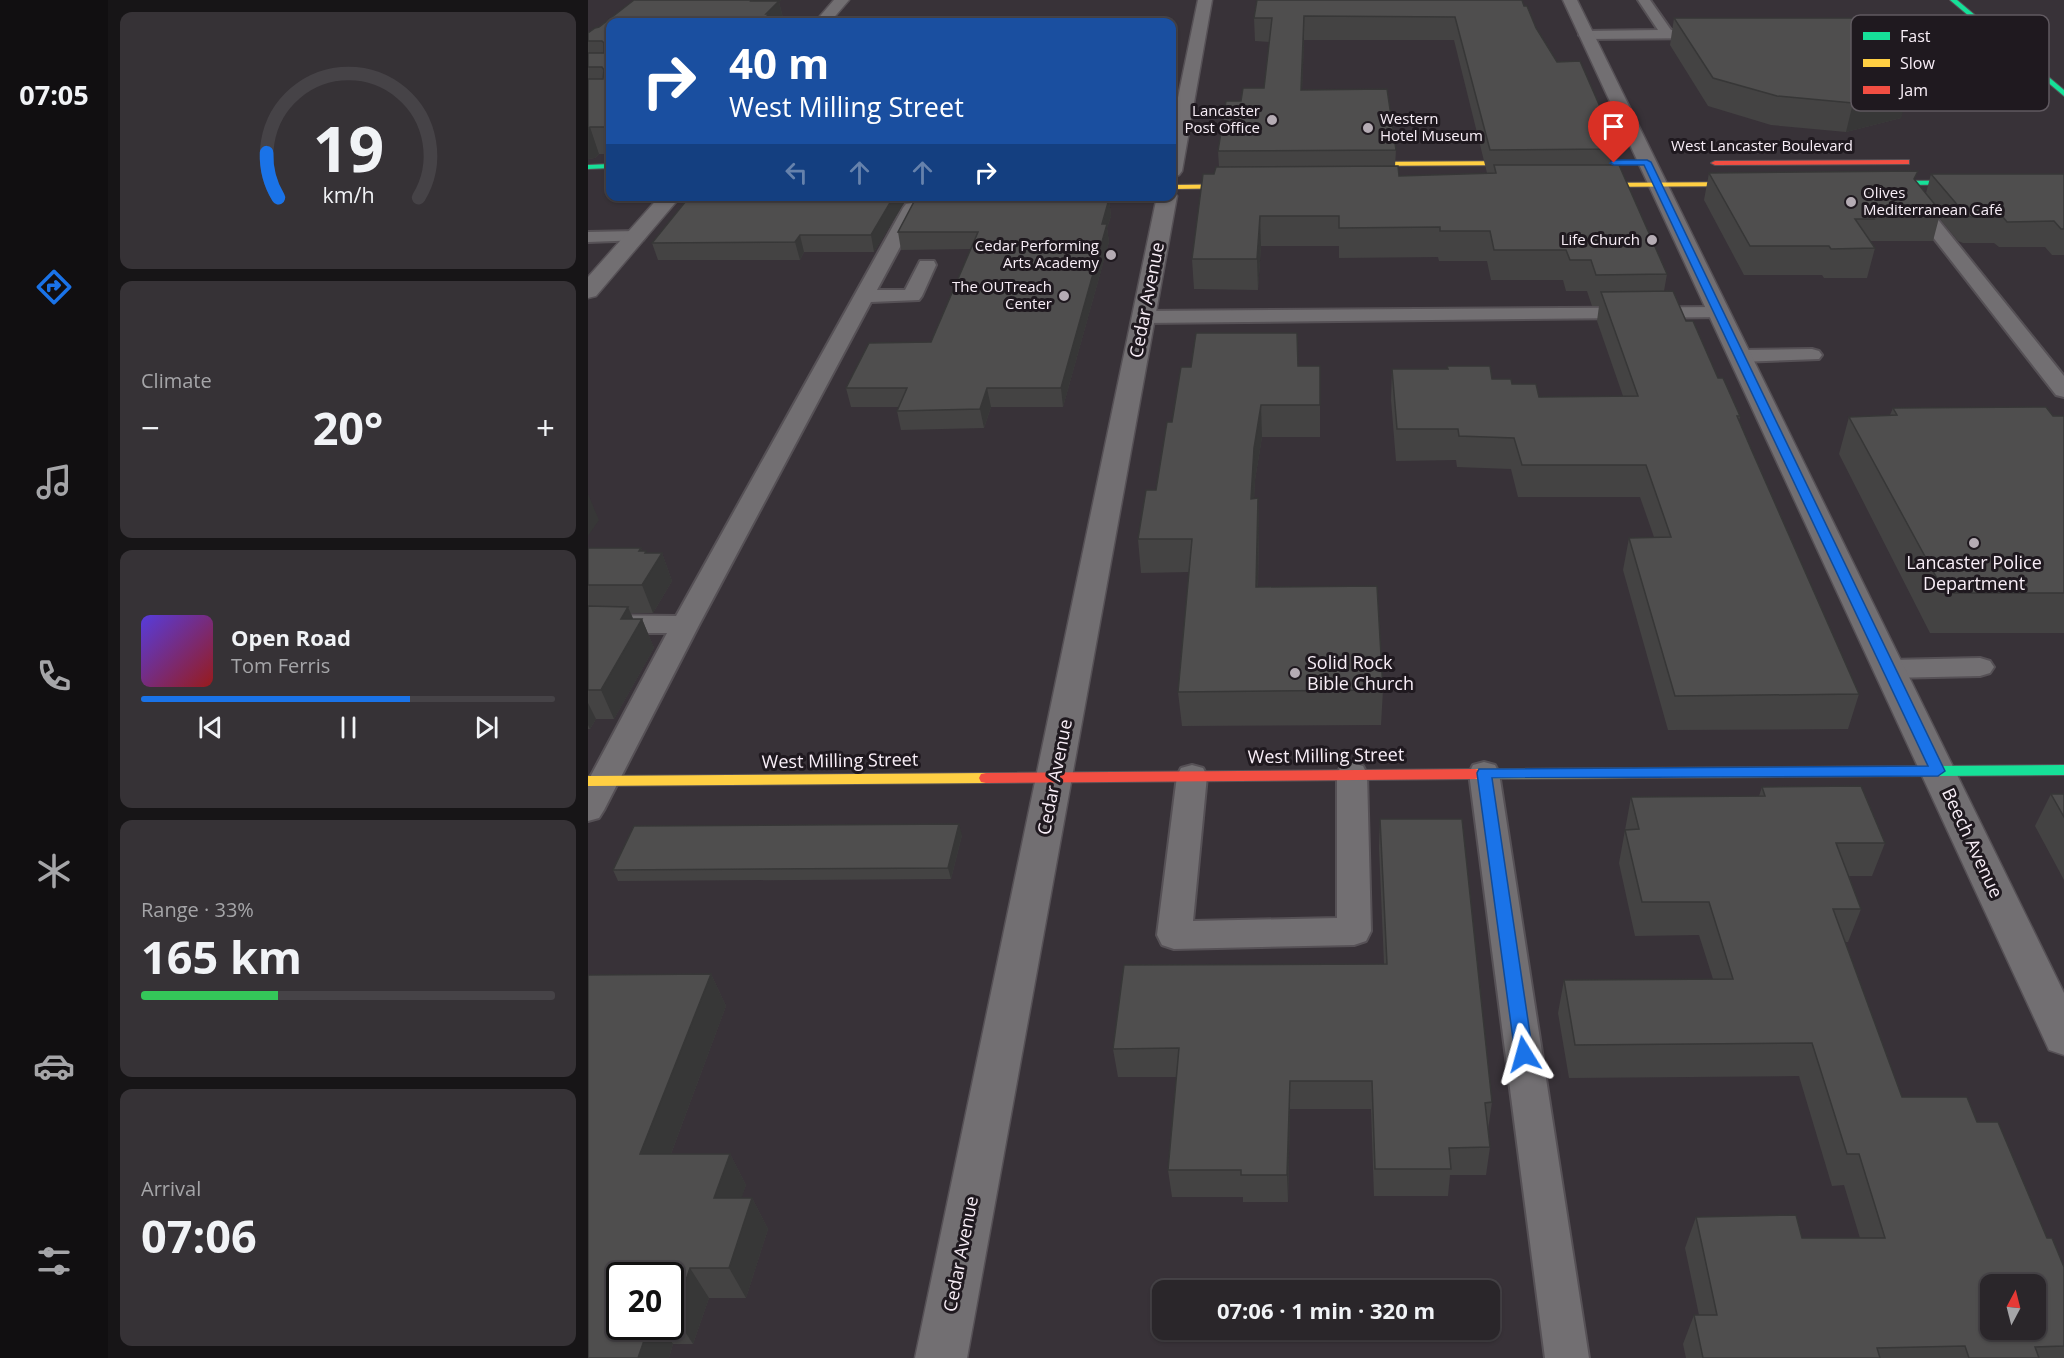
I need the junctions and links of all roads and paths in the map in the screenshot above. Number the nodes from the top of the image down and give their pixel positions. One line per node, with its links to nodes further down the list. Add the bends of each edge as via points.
1 (842, 0): 7 (street)
2 (1205, 0): 15 (street, Cedar Avenue)
3 (1569, 0): 12 (street, Beech Avenue)
4 (1644, 0): 8 (lane)
5 (1953, 0): 6 (street)
6 (1971, 15)
7 (826, 18)
8 (1667, 34): 9 (lane); 12 (lane)
9 (1729, 34)
10 (1844, 34): 11 (lane)
11 (1851, 34)
12 (1586, 35): 23 (street, Beech Avenue)
13 (2049, 81): 14 (street)
14 (2064, 94)
15 (1176, 144)
16 (1924, 162): 18 (street, West Lancaster Boulevard)
17 (1545, 163): 19 (street)
18 (1701, 163)
19 (1340, 164)
20 (1192, 165): 24 (street)
21 (588, 166): 22 (street)
22 (606, 166)
23 (1652, 168): 27 (street); 28 (street); 40 (street, Beech Avenue)
24 (1176, 172)
25 (2064, 182): 26 (street)
26 (1853, 183)
27 (1771, 184)
28 (1565, 185)
29 (1176, 186): 30 (street)
30 (1259, 186)
31 (667, 201): 35 (street)
32 (1165, 201): 41 (street, Cedar Avenue)
33 (1917, 205): 44 (lane)
34 (912, 208): 39 (lane)
35 (637, 236): 36 (lane); 38 (street)
36 (588, 237)
37 (927, 265): 39 (lane, via 912,296)
38 (588, 291)
39 (866, 296): 46 (lane)
40 (1719, 313): 41 (lane); 42 (street, Beech Avenue)
41 (1144, 317): 54 (street, Cedar Avenue)
42 (1740, 356): 43 (lane); 48 (street, Beech Avenue)
43 (1812, 356)
44 (2064, 390)
45 (588, 624): 46 (lane)
46 (685, 625): 55 (lane)
47 (1980, 667): 48 (lane)
48 (1889, 669): 50 (street, Beech Avenue)
49 (2064, 770): 50 (street, West Milling Street)
50 (1938, 771): 51 (street, West Milling Street); 57 (street, Beech Avenue)
51 (1484, 773): 52 (street, West Milling Street); 59 (lane)
52 (1352, 774): 53 (street, West Milling Street); 53 (lane, via 1354,931 1174,935)
53 (1192, 776): 54 (street, West Milling Street)
54 (1055, 777): 55 (street, West Milling Street); 58 (street, Cedar Avenue)
55 (596, 781): 56 (lane)
56 (588, 810)
57 (2064, 1037)
58 (940, 1358)
59 (1568, 1358)

